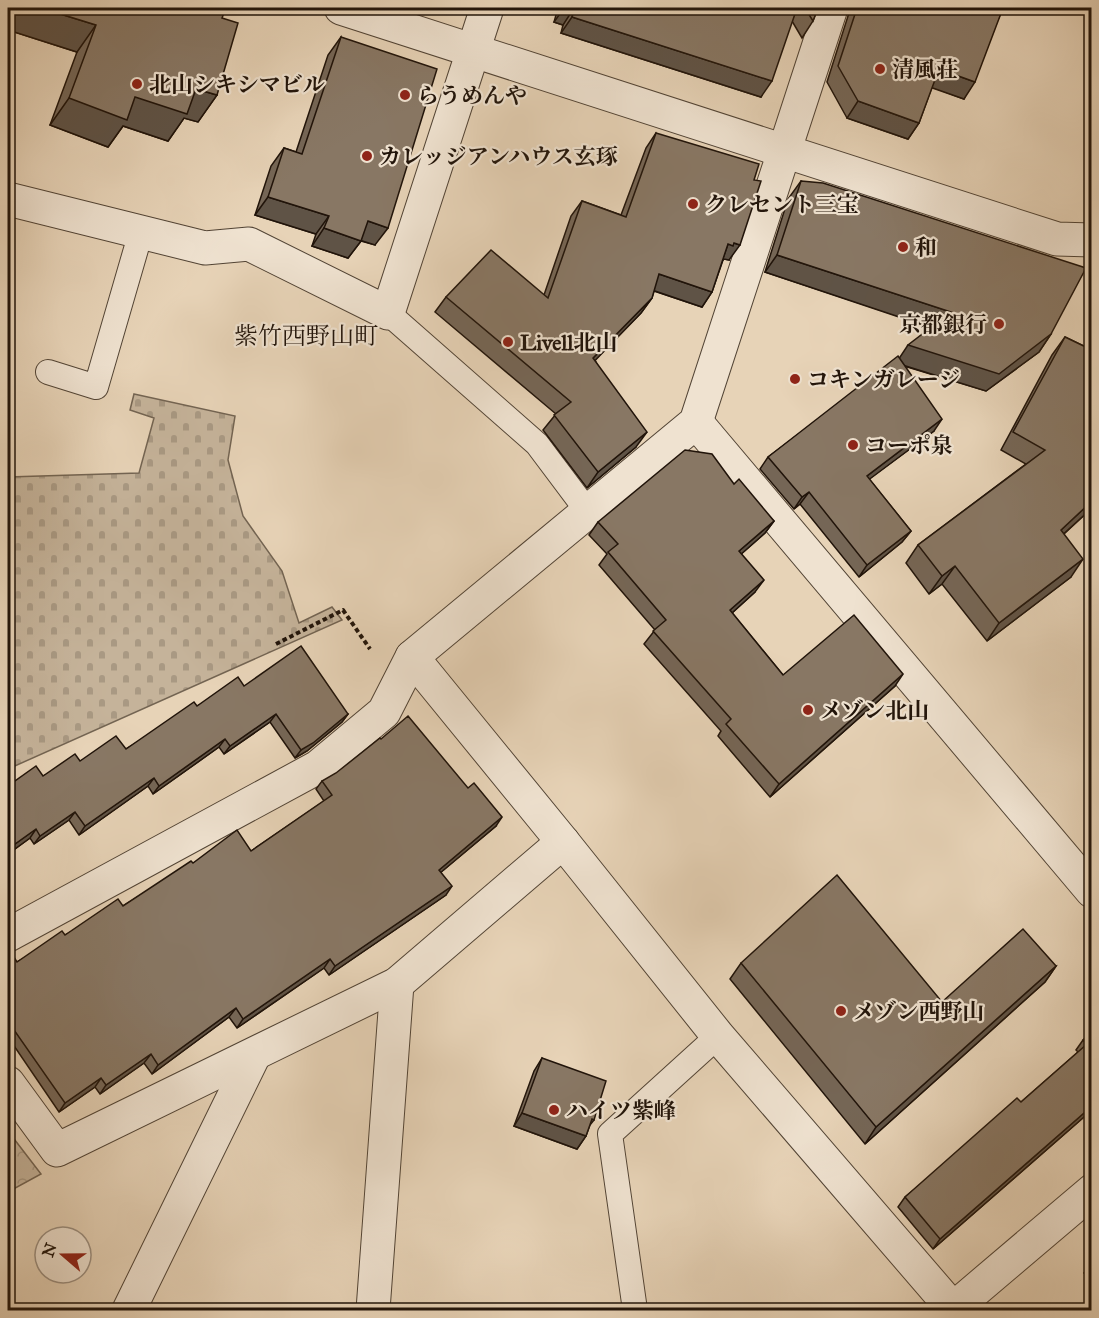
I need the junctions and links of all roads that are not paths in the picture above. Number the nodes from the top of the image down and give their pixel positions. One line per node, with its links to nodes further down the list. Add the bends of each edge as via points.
1 (341, 8): 4 (street)
2 (487, 8): 4 (street)
3 (831, 8): 5 (street)
4 (474, 51): 5 (street); 9 (street)
5 (783, 151): 8 (street, via 1058,239); 11 (street)
6 (8, 199): 7 (street)
7 (141, 232): 9 (street, via 205,248 249,244); 10 (lane, via 96,387)
8 (1092, 240)
9 (388, 313): 12 (lane, via 537,444)
10 (48, 372)
11 (696, 422): 12 (street); 15 (street)
12 (588, 512): 13 (street)
13 (412, 657): 14 (street); 16 (street, via 384,712 318,767)
14 (563, 842): 17 (street); 18 (street)
15 (1092, 891)
16 (8, 935)
17 (397, 984): 19 (street); 24 (street)
18 (718, 1036): 22 (street); 25 (lane, via 610,1134)
19 (254, 1055): 20 (street, via 57,1150); 23 (street)
20 (8, 1083)
21 (1092, 1191): 22 (street)
22 (953, 1310)
23 (129, 1311)
24 (374, 1311)
25 (635, 1311)

